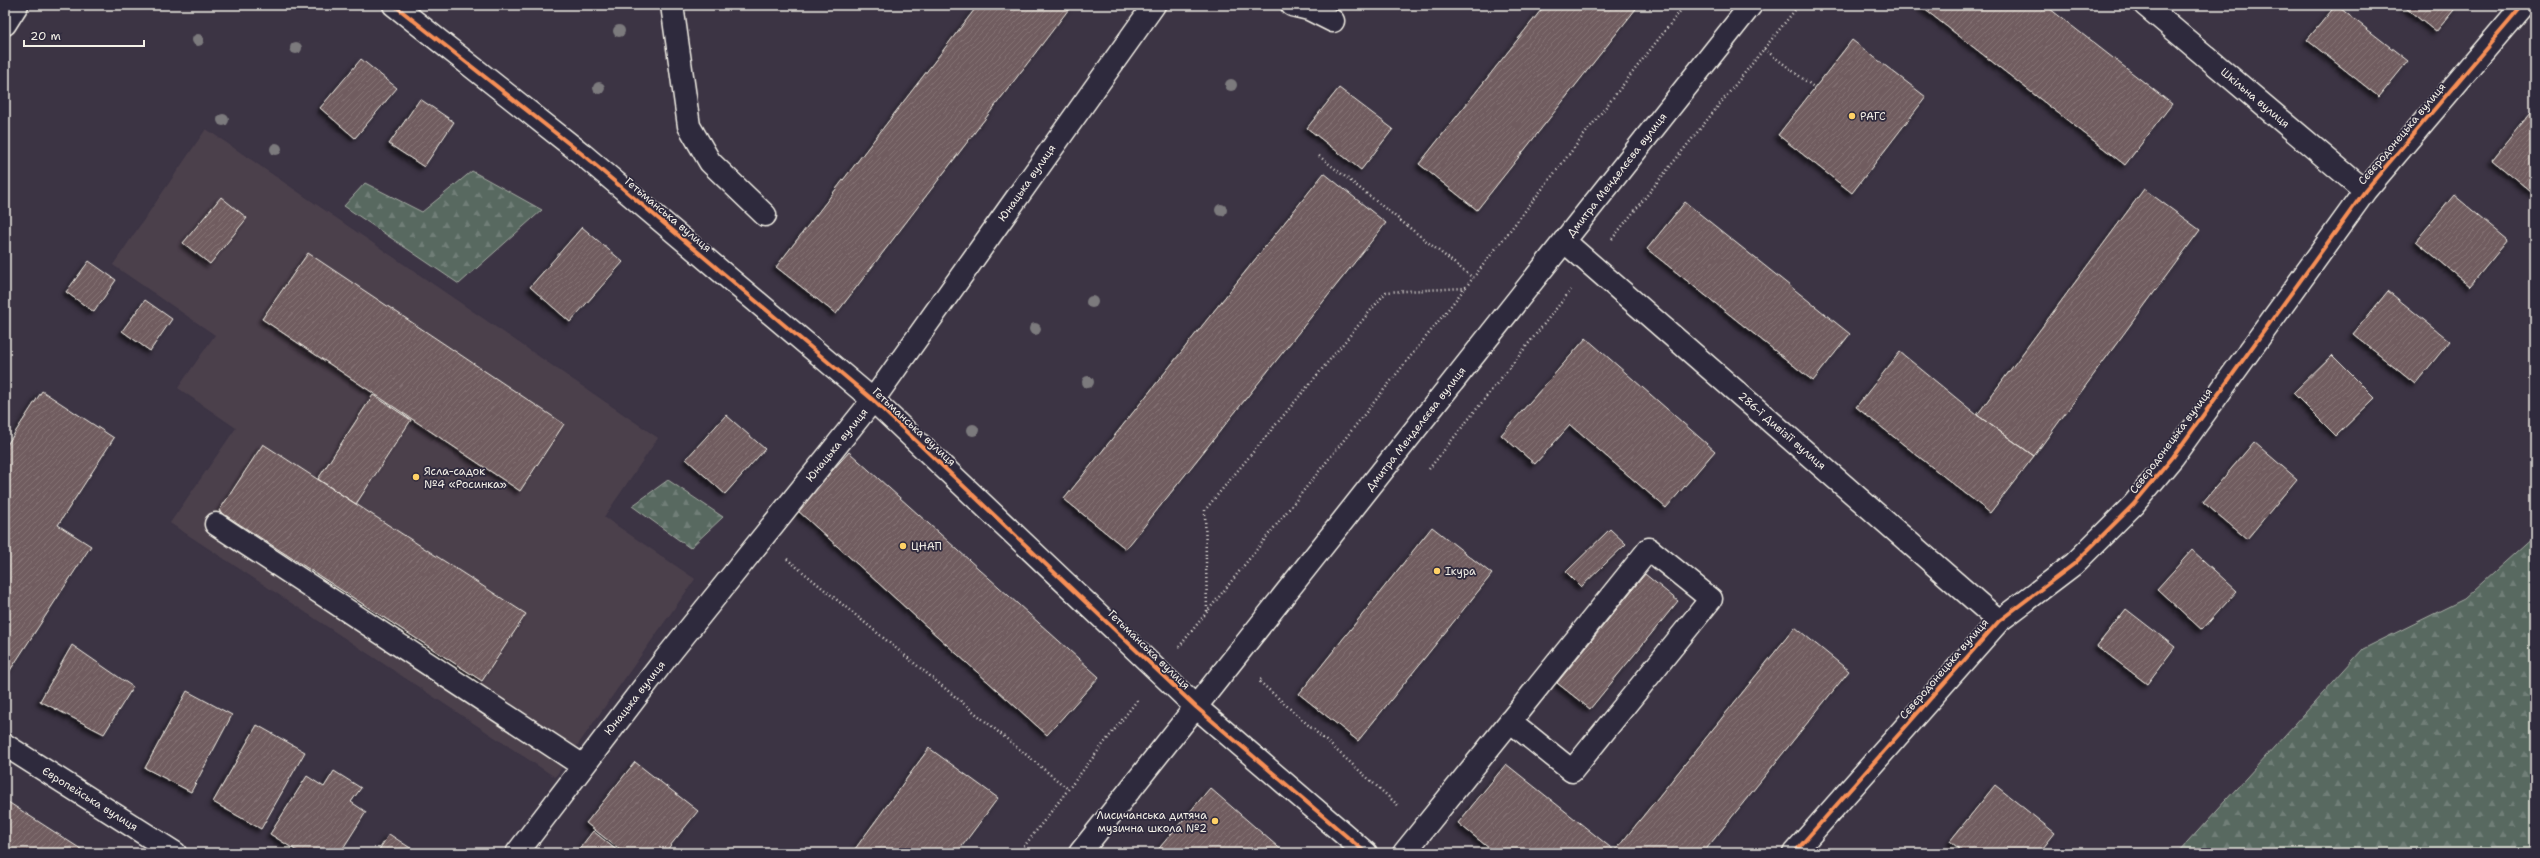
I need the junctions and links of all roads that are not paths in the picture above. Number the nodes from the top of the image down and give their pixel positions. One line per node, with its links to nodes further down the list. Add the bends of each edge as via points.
1 (17, 5): 10 (street)
2 (394, 5): 14 (street, Гетьманська вулиця, via 582,154)
3 (672, 5): 12 (street, via 689,126 710,162)
4 (1154, 5): 14 (street, Юнацька вулиця)
5 (1292, 5): 9 (street, via 1309,9)
6 (1751, 5): 13 (street, Дмитра Менделєєва вулиця)
7 (2145, 5): 11 (street, Шкільна вулиця)
8 (2523, 5): 11 (street, Сєвєродонецька вулиця)
9 (1333, 20)
10 (5, 24)
11 (2365, 192): 16 (street, Сєвєродонецька вулиця, via 2173,457 2133,505 2074,564)
12 (765, 215)
13 (1564, 241): 16 (street, 286-ї Дивізії вулиця); 17 (street, Дмитра Менделєєва вулиця)
14 (872, 400): 17 (street, Гетьманська вулиця); 20 (street, Юнацька вулиця)
15 (216, 524): 20 (street)
16 (1999, 621): 26 (street, Сєвєродонецька вулиця)
17 (1196, 707): 23 (street, Дмитра Менделєєва вулиця); 24 (street, Гетьманська вулиця)
18 (1510, 721): 18 (street, via 1649,549 1711,599 1572,771); 25 (street)
19 (5, 745): 21 (street, Європейська вулиця)
20 (583, 766): 22 (street, Юнацька вулиця)
21 (175, 853)
22 (517, 853)
23 (1080, 853)
24 (1366, 853)
25 (1404, 853)
26 (1794, 853)

